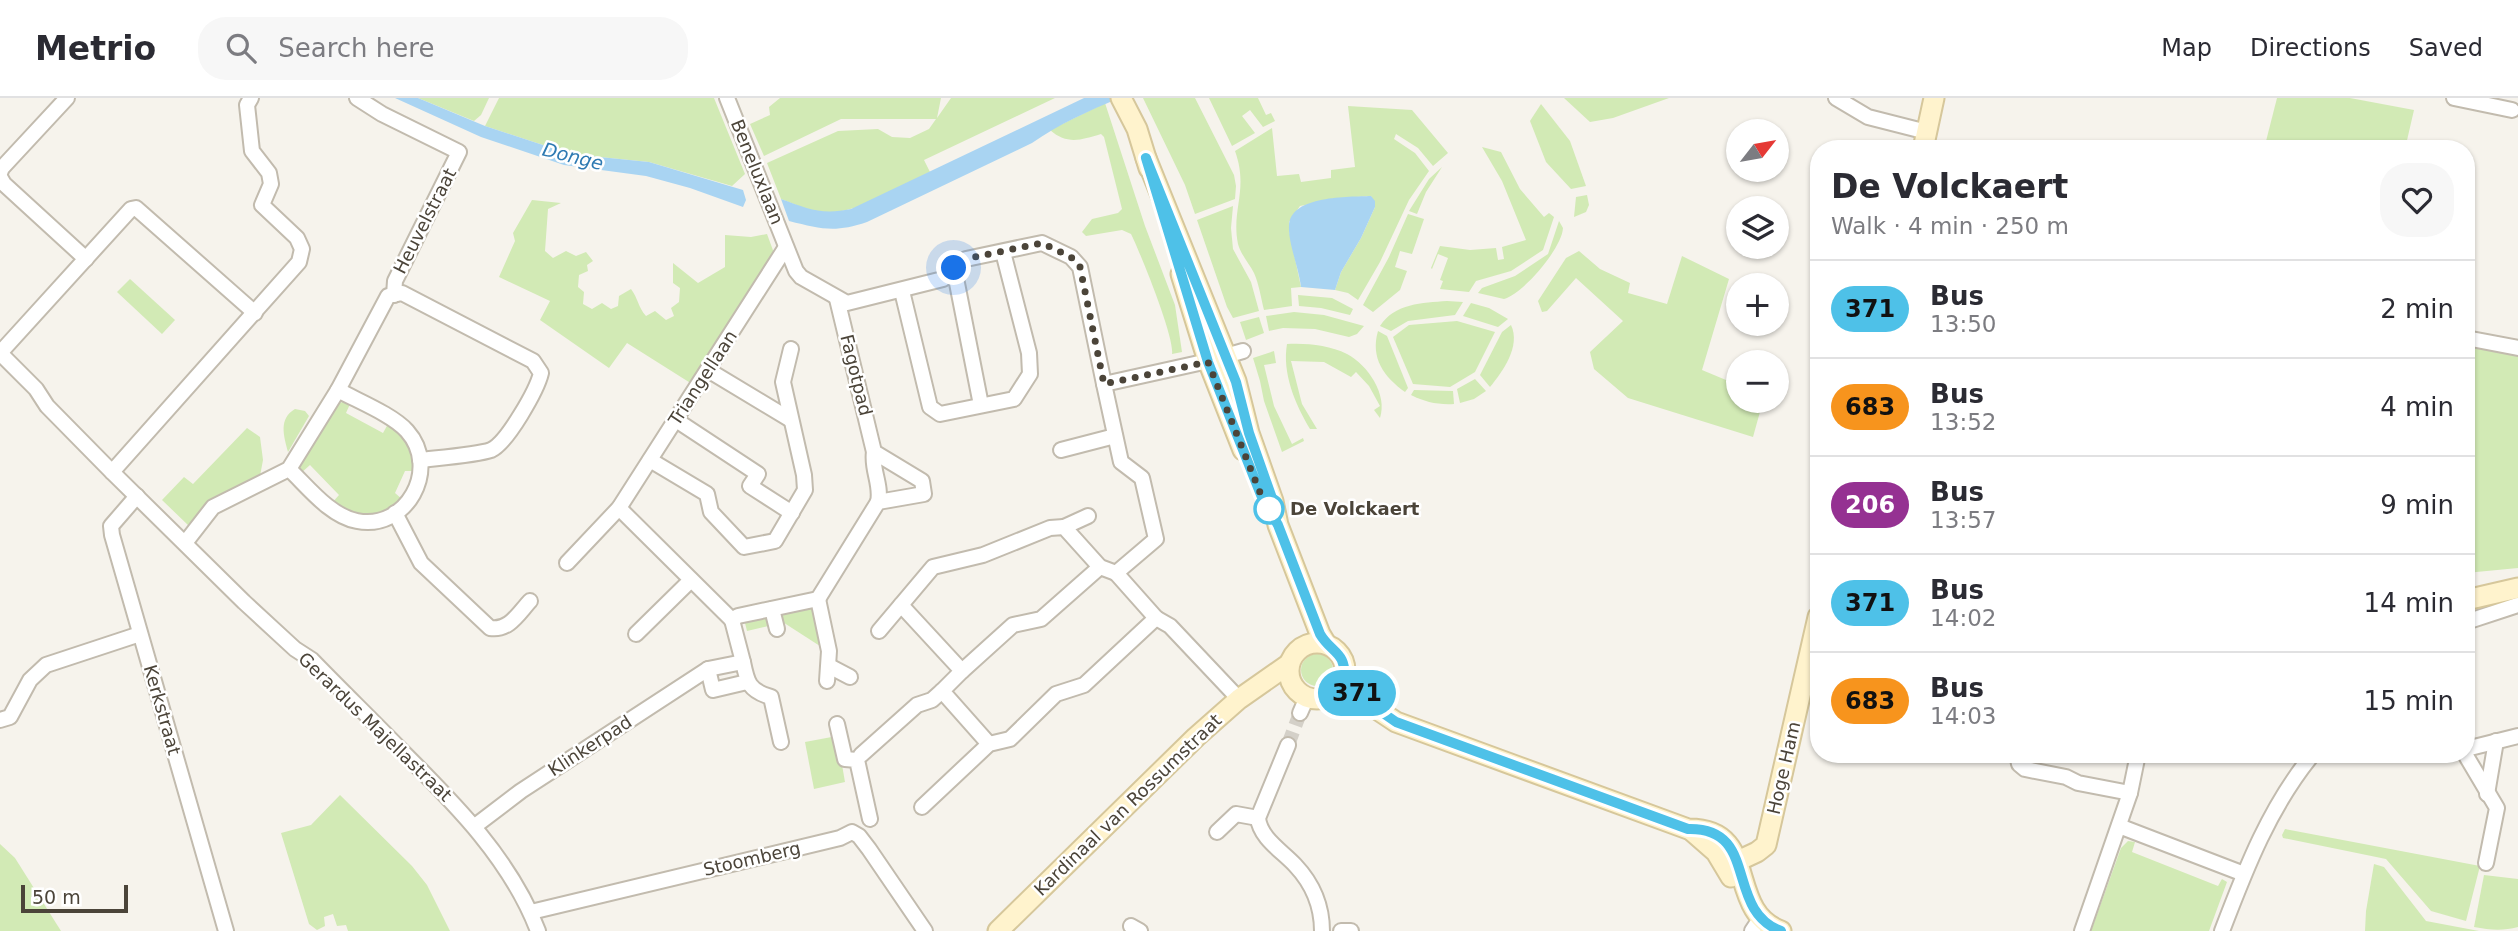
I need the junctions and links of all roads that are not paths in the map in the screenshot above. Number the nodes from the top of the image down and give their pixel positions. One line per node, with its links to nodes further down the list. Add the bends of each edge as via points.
1 (67, 98): 11 (street)
2 (251, 98): 19 (street, via 247,105 252,151 269,173 271,184 262,205 297,238 302,249 299,262)
3 (357, 98): 17 (street, Heuvelstraat, via 459,152 395,281)
4 (727, 98): 12 (street, Beneluxlaan)
5 (1836, 98): 10 (street, via 1868,117)
6 (1934, 98): 10 (main road)
7 (2454, 98): 9 (street)
8 (1122, 100): 24 (main road)
9 (2512, 110)
10 (1925, 140)
11 (0, 175): 14 (street, via 4,184)
12 (786, 247): 18 (street, Beneluxlaan, via 801,277); 25 (street, Triangellaan)
13 (1003, 252): 15 (street, via 965,259); 26 (street, via 1042,243 1071,257 1080,267); 28 (street, via 1029,353 1030,374 1014,398)
14 (86, 259): 19 (street, via 136,208); 23 (street)
15 (954, 268): 16 (street, via 943,279); 28 (street)
16 (902, 291): 18 (street, via 847,303); 28 (street, via 930,407 940,414)
17 (394, 295): 27 (street, Heuvelstraat, via 388,296); 34 (street, via 402,293 533,362 541,373 502,442 491,450)
18 (837, 299): 33 (street, Fagotpad)
19 (255, 313): 37 (street)
20 (2475, 340): 21 (street)
21 (2518, 348)
22 (791, 349): 30 (street, via 783,383)
23 (0, 353): 37 (street)
24 (1226, 356): 26 (street); 51 (main road, via 1261,495)
25 (708, 370): 29 (street, Triangellaan); 30 (street)
26 (1104, 384): 31 (street)
27 (338, 390): 34 (street, via 405,429); 36 (street)
28 (981, 405)
29 (676, 420): 35 (street, Triangellaan); 42 (street, via 758,474 750,486)
30 (791, 420): 42 (street, via 805,490)
31 (1115, 436): 32 (street); 48 (street, via 1121,462 1142,478 1156,539)
32 (1061, 450)
33 (874, 452): 39 (street, Fagotpad); 39 (street, via 922,481 924,494)
34 (420, 460): 41 (street, via 417,489)
35 (650, 460): 40 (street, Triangellaan); 42 (street, via 706,495 711,512 744,547 775,541)
36 (289, 469): 41 (street, via 344,517 372,521); 45 (street, via 213,507)
37 (112, 472): 38 (street)
38 (137, 496): 45 (street); 63 (street, Kerkstraat, via 111,526 111,535)
39 (878, 502): 53 (street)
40 (619, 508): 46 (street, Triangellaan); 49 (street)
41 (395, 513): 54 (street, via 421,563 490,628 507,626)
42 (792, 513)
43 (1088, 516): 44 (street)
44 (1064, 527): 47 (street); 55 (street, via 933,567)
45 (185, 543): 97 (street, Gerardus Majellastraat, via 312,660)
46 (567, 563)
47 (1100, 566): 48 (street); 71 (street, via 1041,619 1013,625)
48 (1116, 573): 58 (street)
49 (691, 580): 60 (street); 64 (street)
50 (2518, 588): 52 (main road)
51 (1305, 594): 65 (main road); 66 (main road)
52 (2475, 598)
53 (818, 599): 57 (street); 69 (street)
54 (530, 601)
55 (901, 605): 62 (street); 71 (street)
56 (2518, 605): 59 (street)
57 (772, 609): 60 (street); 61 (street)
58 (1156, 618): 78 (street, via 1170,626); 84 (street, via 1084,685 1056,694 1010,739)
59 (2475, 619)
60 (732, 620): 68 (street)
61 (777, 629)
62 (879, 631)
63 (140, 634): 79 (street, via 46,665 30,680 10,717); 106 (street, Kerkstraat)
64 (636, 634)
65 (1326, 643): 66 (main road); 76 (main road, via 1342,658 1345,668)
66 (1305, 645): 72 (main road, via 1295,653)
67 (1810, 652): 101 (main road, Hoge Ham, via 1766,845)
68 (743, 662): 70 (street, Klinkerpad); 75 (street)
69 (829, 666): 73 (street); 74 (street)
70 (708, 669): 75 (street, via 713,690); 97 (street, Klinkerpad, via 520,791)
71 (961, 671): 77 (street)
72 (1290, 674): 76 (main road, via 1303,705); 78 (main road, Kardinaal van Rossumstraat)
73 (850, 677)
74 (827, 681)
75 (747, 682): 83 (street, via 771,698)
76 (1338, 687): 101 (main road, via 1396,722 1688,829 1719,835 1728,844)
77 (942, 691): 84 (street); 87 (street, via 917,705)
78 (1239, 699): 109 (main road, Kardinaal van Rossumstraat)
79 (0, 720)
80 (837, 724): 96 (street, via 845,759 857,761)
81 (2518, 736): 82 (street)
82 (2496, 741): 86 (street); 93 (street)
83 (781, 743)
84 (989, 744): 94 (street)
85 (1287, 745): 95 (street)
86 (2475, 746)
87 (861, 755)
88 (2020, 763): 92 (street, via 2025,769)
89 (2136, 763): 92 (street)
90 (2306, 763): 102 (street, via 2280,798)
91 (2470, 763): 93 (street)
92 (2130, 793): 98 (street)
93 (2487, 794): 100 (street, via 2497,808)
94 (922, 807)
95 (1258, 818): 99 (street, via 1236,814); 105 (street, via 1265,835 1298,867 1312,889)
96 (870, 819)
97 (475, 826): 103 (street, Gerardus Majellastraat)
98 (2119, 826): 102 (street); 113 (street)
99 (1217, 832)
100 (2486, 863)
101 (1732, 864): 104 (main road, via 1748,896)
102 (2244, 874): 114 (street)
103 (531, 912): 107 (street, Gerardus Majellastraat); 108 (street, Stoomberg, via 852,832 869,849)
104 (1755, 928): 112 (main road)
105 (1326, 930)
106 (226, 931)
107 (538, 931)
108 (925, 931)
109 (998, 931)
110 (1342, 931): 111 (street)
111 (1351, 931)
112 (1782, 931)
113 (2082, 931)
114 (2222, 931)

